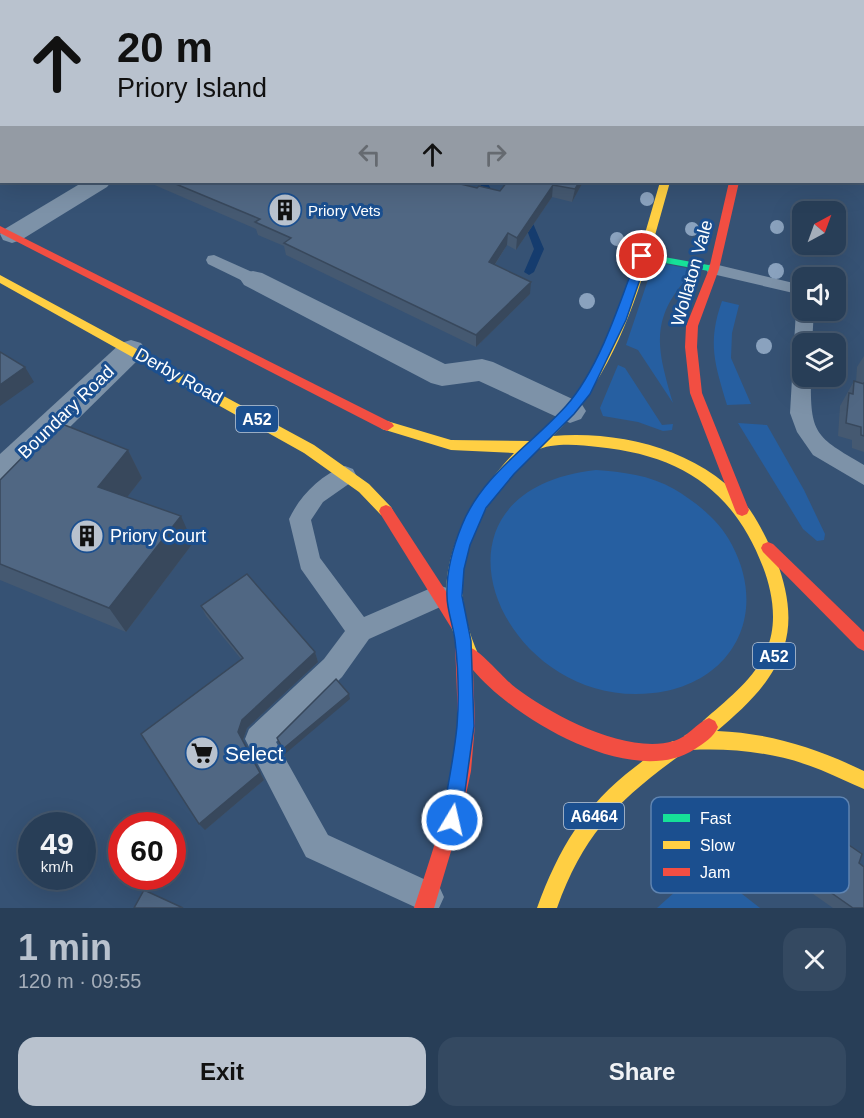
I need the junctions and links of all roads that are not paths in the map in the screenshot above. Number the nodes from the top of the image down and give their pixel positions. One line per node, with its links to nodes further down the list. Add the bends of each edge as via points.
1 (93, 183): 4 (street)
2 (664, 183): 5 (main road)
3 (734, 183): 7 (main road, Wollaton Vale)
4 (6, 232): 14 (main road, A52, via 383,425 452,445)
5 (642, 256): 7 (main road); 13 (main road, via 602,360)
6 (214, 260): 9 (lane)
7 (714, 269): 10 (lane); 18 (main road, Wollaton Vale, via 692,326 696,393)
8 (0, 278): 11 (main road, Derby Road / A52)
9 (253, 279): 13 (street, via 442,375 482,370)
10 (792, 288)
11 (132, 350): 15 (street, Boundary Road); 16 (main road, Derby Road / A52, via 283,434)
12 (801, 387): 17 (lane, via 800,413 807,432 820,449)
13 (570, 411): 14 (main road)
14 (532, 447): 18 (main road, A52, via 581,441 634,445 681,463 721,489); 21 (main road, A52, via 481,503 470,524 456,569 454,596)
15 (0, 474)
16 (345, 474): 20 (main road, Derby Road / A52, via 377,501 400,530); 22 (lane, via 315,496 300,519 309,562)
17 (864, 476)
18 (742, 510): 19 (main road, A52)
19 (761, 540): 24 (main road, A52); 25 (main road, A52, via 781,606 782,623 773,658 748,693)
20 (438, 596): 21 (main road, Derby Road / A52); 22 (lane)
21 (459, 625): 23 (main road, A52)
22 (360, 631): 28 (lane, via 333,668 259,739 317,846)
23 (463, 641): 26 (main road, A52, via 501,688 549,721 610,744); 28 (main road, via 466,726 459,780 452,820)
24 (864, 643)
25 (691, 741): 26 (main road, A52); 27 (main road, A52, via 735,737 775,744 816,757)
26 (673, 750): 29 (main road, A6464, via 625,785 592,818)
27 (864, 780)
28 (426, 903)
29 (547, 908)

